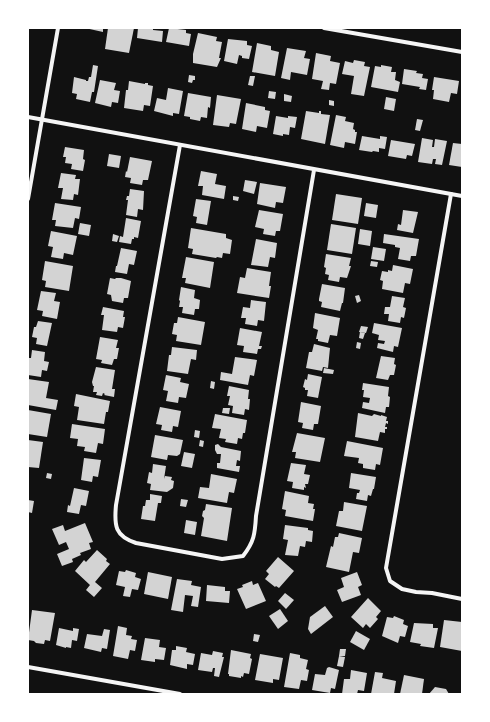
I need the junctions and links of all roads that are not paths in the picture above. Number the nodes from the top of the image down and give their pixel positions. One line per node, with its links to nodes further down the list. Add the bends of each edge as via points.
1 (58, 28): 5 (street)
2 (324, 28): 3 (street)
3 (462, 52)
4 (28, 117): 5 (street)
5 (42, 120): 6 (street); 10 (street)
6 (180, 145): 7 (street); 7 (street, via 116,505 115,521 119,533 126,540 136,543 222,559 243,556 252,544)
7 (314, 170): 8 (street)
8 (451, 194): 9 (street); 11 (street, via 386,568 390,581 402,588)
9 (462, 196)
10 (28, 199)
11 (462, 599)
12 (28, 667): 13 (street)
13 (180, 694)

